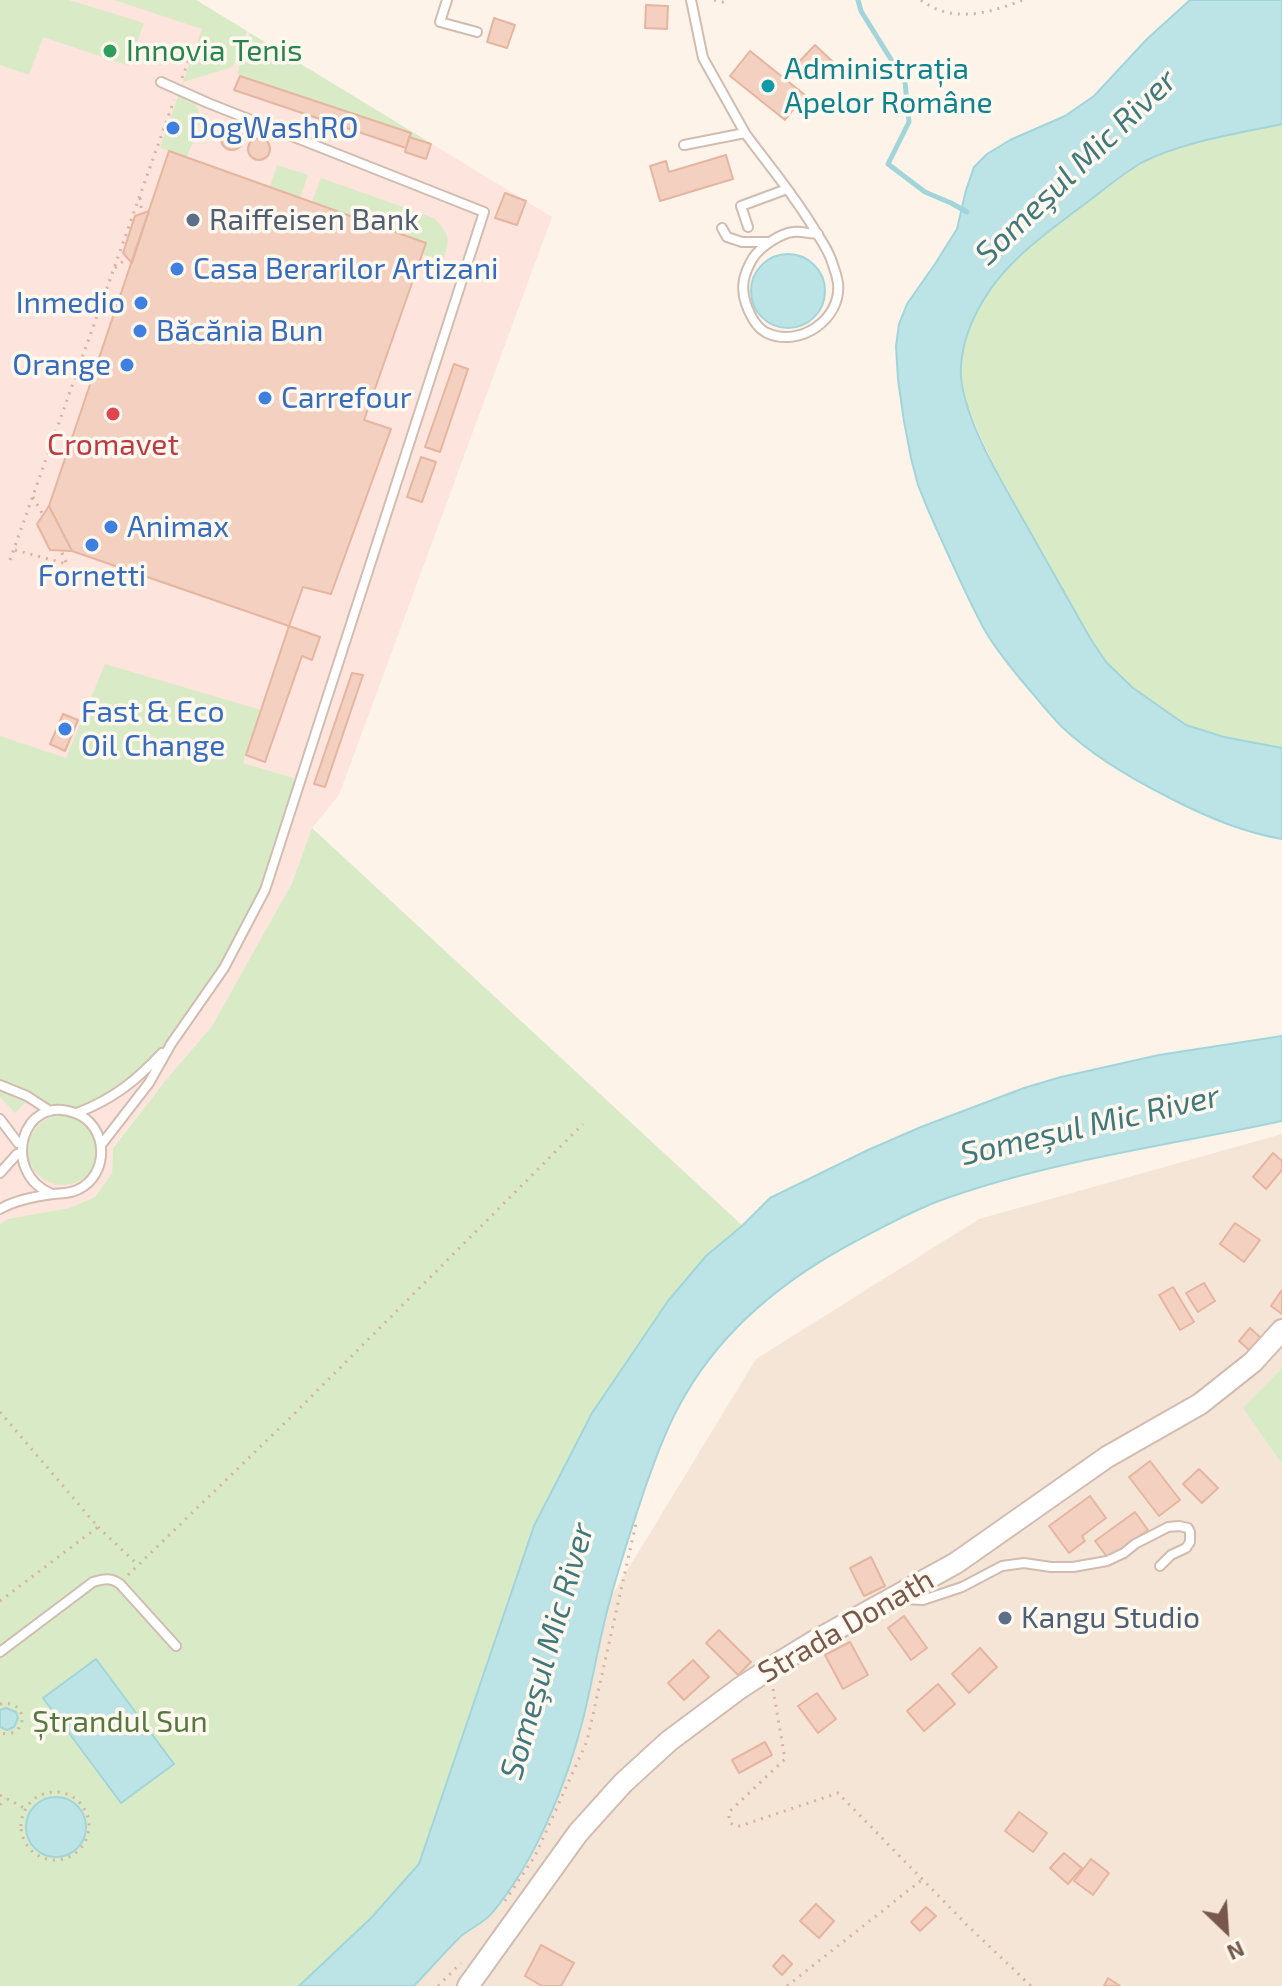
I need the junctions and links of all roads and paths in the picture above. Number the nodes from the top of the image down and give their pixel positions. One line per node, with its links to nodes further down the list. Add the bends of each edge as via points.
1 (447, 0): 7 (lane, via 440,22)
2 (691, 0): 11 (lane, via 703,58)
3 (714, 0): 4 (path)
4 (728, 0)
5 (921, 0): 6 (path, via 953,14 981,13)
6 (1023, 0)
7 (477, 32)
8 (192, 52): 10 (path)
9 (161, 82): 10 (lane)
10 (178, 90): 14 (path); 27 (lane, via 484,212 265,890 224,968)
11 (745, 133): 12 (lane); 13 (lane)
12 (684, 145)
13 (787, 189): 16 (lane, via 741,206); 18 (lane)
14 (140, 196): 15 (path); 21 (path)
15 (142, 214)
16 (748, 227)
17 (722, 228): 19 (lane, via 727,237 742,242)
18 (818, 234): 19 (lane, via 793,232); 19 (lane, via 838,284 833,310 819,326 802,334 764,332 743,297 750,263)
19 (771, 242)
20 (127, 258): 21 (path)
21 (114, 269): 22 (path)
22 (33, 497): 23 (path); 24 (path)
23 (43, 515)
24 (14, 550): 25 (path, via 67,564); 26 (path)
25 (61, 551)
26 (10, 560)
27 (171, 1044): 30 (lane, via 139,1078); 34 (lane, via 149,1083)
28 (0, 1085): 29 (lane)
29 (50, 1111): 30 (lane); 33 (lane, via 29,1122)
30 (77, 1113): 34 (lane, via 92,1125)
31 (0, 1119): 33 (lane)
32 (583, 1124): 43 (path)
33 (18, 1143): 35 (lane)
34 (101, 1145): 37 (lane, via 92,1179 81,1189)
35 (17, 1154): 36 (lane); 37 (lane, via 31,1184)
36 (0, 1173)
37 (52, 1194): 38 (lane)
38 (0, 1209)
39 (1282, 1330): 46 (street, Strada Donath, via 1253,1362 1200,1404 1107,1457 956,1563)
40 (0, 1412): 42 (path)
41 (637, 1519): 58 (path, via 587,1741 535,1856)
42 (98, 1527): 43 (path); 47 (path)
43 (138, 1565): 45 (path)
44 (1160, 1566): 46 (lane, via 1186,1548 1188,1528 1153,1533 1107,1561 1073,1567 1002,1566 923,1600)
45 (120, 1584): 48 (lane); 49 (lane, via 93,1582)
46 (890, 1599): 50 (street, Strada Donath)
47 (0, 1601)
48 (176, 1646)
49 (0, 1652)
50 (769, 1669): 57 (path, via 785,1759 729,1812 729,1821 740,1826 838,1793); 61 (street, Strada Donath, via 669,1741 623,1783 578,1833)
51 (1, 1702): 52 (path, via 17,1707 22,1721 13,1733)
52 (0, 1733)
53 (0, 1795): 54 (path)
54 (5, 1798): 55 (path); 56 (path)
55 (0, 1805)
56 (26, 1809): 56 (path, via 22,1831 40,1857 62,1860 81,1849 88,1817 75,1799 43,1795)
57 (923, 1879): 62 (path); 63 (path)
58 (501, 1907)
59 (467, 1957): 60 (path)
60 (438, 1986)
61 (468, 1986)
62 (787, 1986)
63 (1031, 1986)

